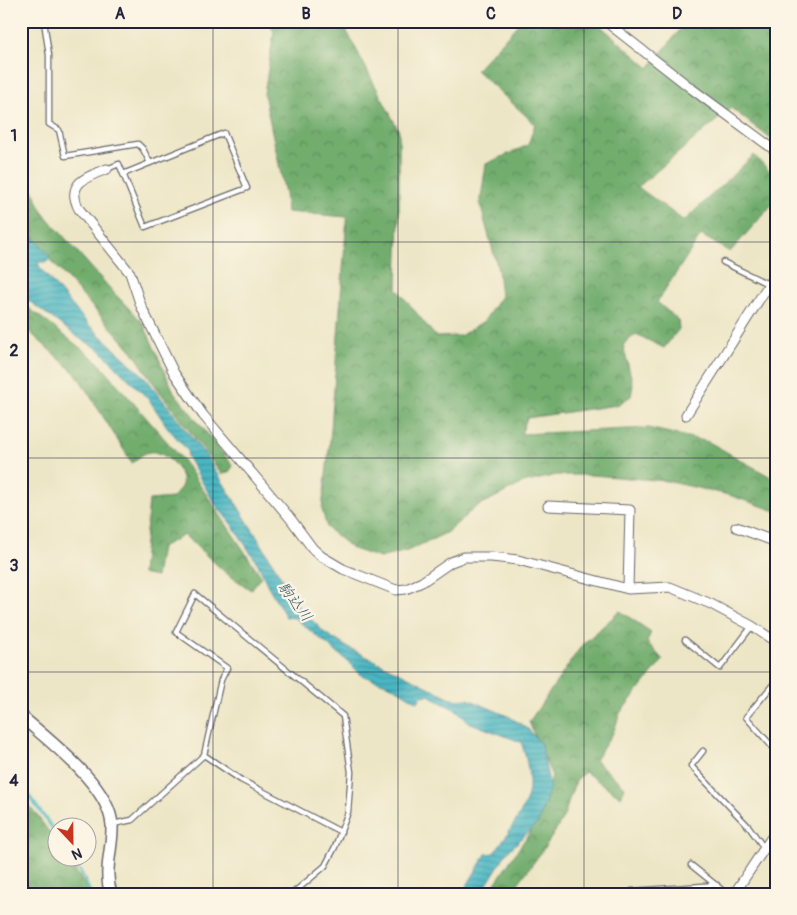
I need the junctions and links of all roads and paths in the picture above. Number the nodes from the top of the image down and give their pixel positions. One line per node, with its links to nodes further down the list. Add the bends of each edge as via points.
1 (44, 21): 4 (lane, via 49,55 49,124 58,130 65,156 138,144)
2 (605, 21): 3 (street)
3 (776, 150)
4 (150, 163): 6 (lane); 6 (lane, via 224,133 247,188 145,228)
5 (107, 169): 6 (lane, via 119,164); 14 (street, via 84,178 78,184 75,202 130,273 141,306 174,372 204,415 321,556 396,590 422,582 464,557 518,560)
6 (123, 174)
7 (723, 262): 9 (lane)
8 (776, 273): 9 (street)
9 (772, 287): 10 (street)
10 (686, 415)
11 (548, 506): 14 (street, via 630,510)
12 (736, 527): 13 (street)
13 (776, 542)
14 (628, 589): 15 (street, via 670,587)
15 (752, 626): 16 (lane, via 720,668); 17 (street)
16 (685, 640)
17 (776, 642)
18 (776, 681): 21 (lane, via 746,717)
19 (21, 716): 23 (street, via 88,777 102,796)
20 (703, 751): 26 (lane, via 691,766 750,827)
21 (776, 751)
22 (204, 755): 23 (lane, via 132,820); 25 (lane, via 241,780); 25 (lane, via 221,680 227,668 176,632 196,594 343,716 351,772 348,812)
23 (112, 824): 31 (street, via 108,875)
24 (776, 831): 26 (street)
25 (341, 832): 32 (lane, via 325,866)
26 (764, 849): 34 (street)
27 (692, 865): 28 (lane)
28 (716, 886): 29 (lane); 30 (lane)
29 (632, 891)
30 (720, 891): 33 (lane)
31 (110, 894)
32 (292, 894)
33 (727, 894)
34 (734, 894)

